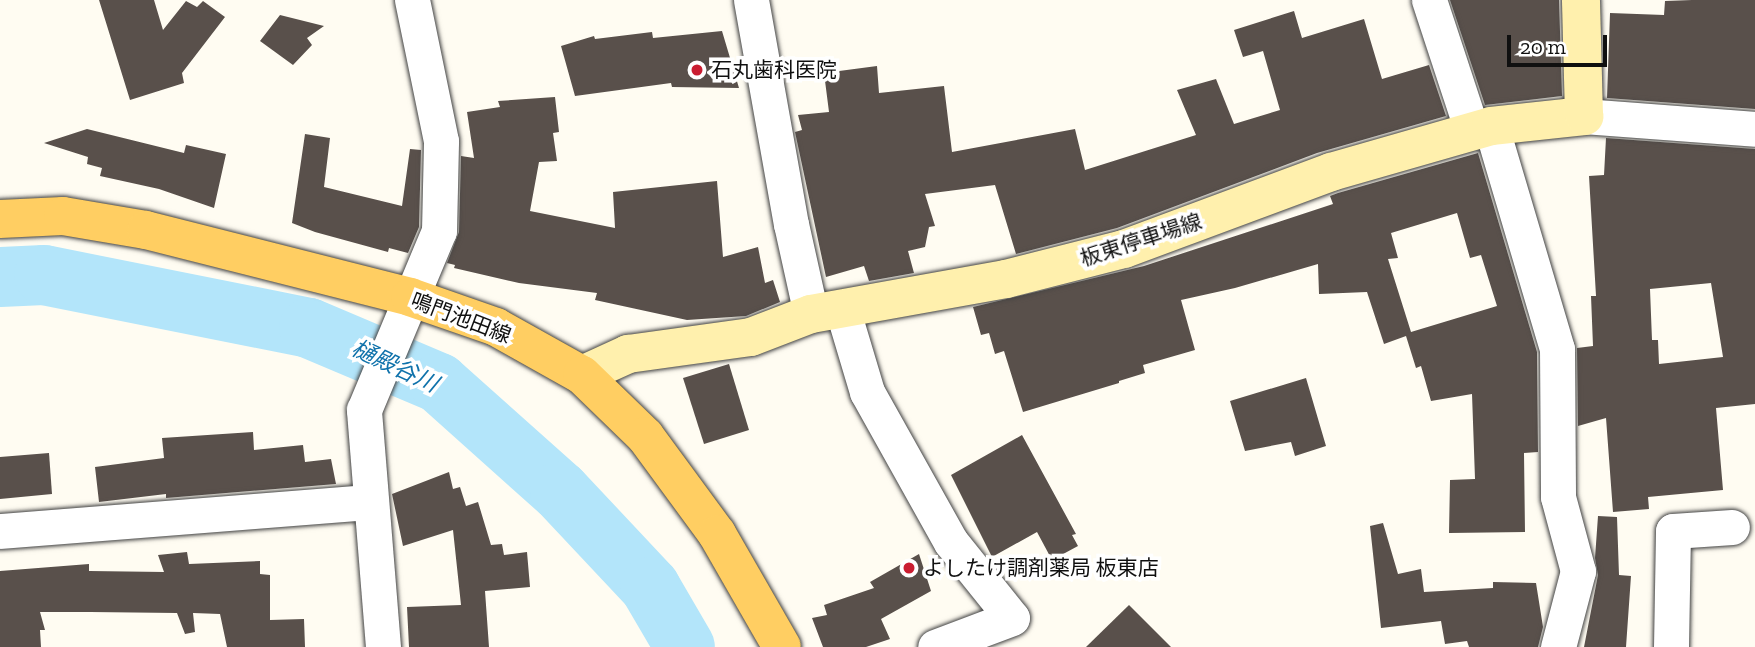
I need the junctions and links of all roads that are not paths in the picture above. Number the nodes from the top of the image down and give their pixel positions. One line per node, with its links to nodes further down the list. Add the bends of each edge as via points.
1 (412, 0): 10 (street, via 441,141 439,231)
2 (751, 0): 9 (street, via 791,224)
3 (1429, 0): 6 (street)
4 (1581, 0): 5 (main road)
5 (1584, 116): 6 (main road, 板東停車場線); 7 (street)
6 (1481, 129): 9 (main road, 板東停車場線, via 1331,172 1124,249 1006,279); 18 (street, via 1558,349 1558,497 1578,571)
7 (1755, 129)
8 (0, 219): 10 (main road, 鳴門池田線, via 62,216 146,230)
9 (827, 311): 11 (main road, 板東停車場線, via 751,338 628,354); 17 (street, via 951,542 1012,618)
10 (405, 312): 11 (main road, 鳴門池田線, via 496,327); 12 (street, via 364,410)
11 (582, 375): 16 (main road, 鳴門池田線, via 645,436 717,534)
12 (370, 502): 14 (street); 15 (street)
13 (1732, 527): 19 (street, via 1673,531)
14 (0, 531)
15 (383, 647)
16 (782, 647)
17 (935, 647)
18 (1558, 647)
19 (1671, 647)

